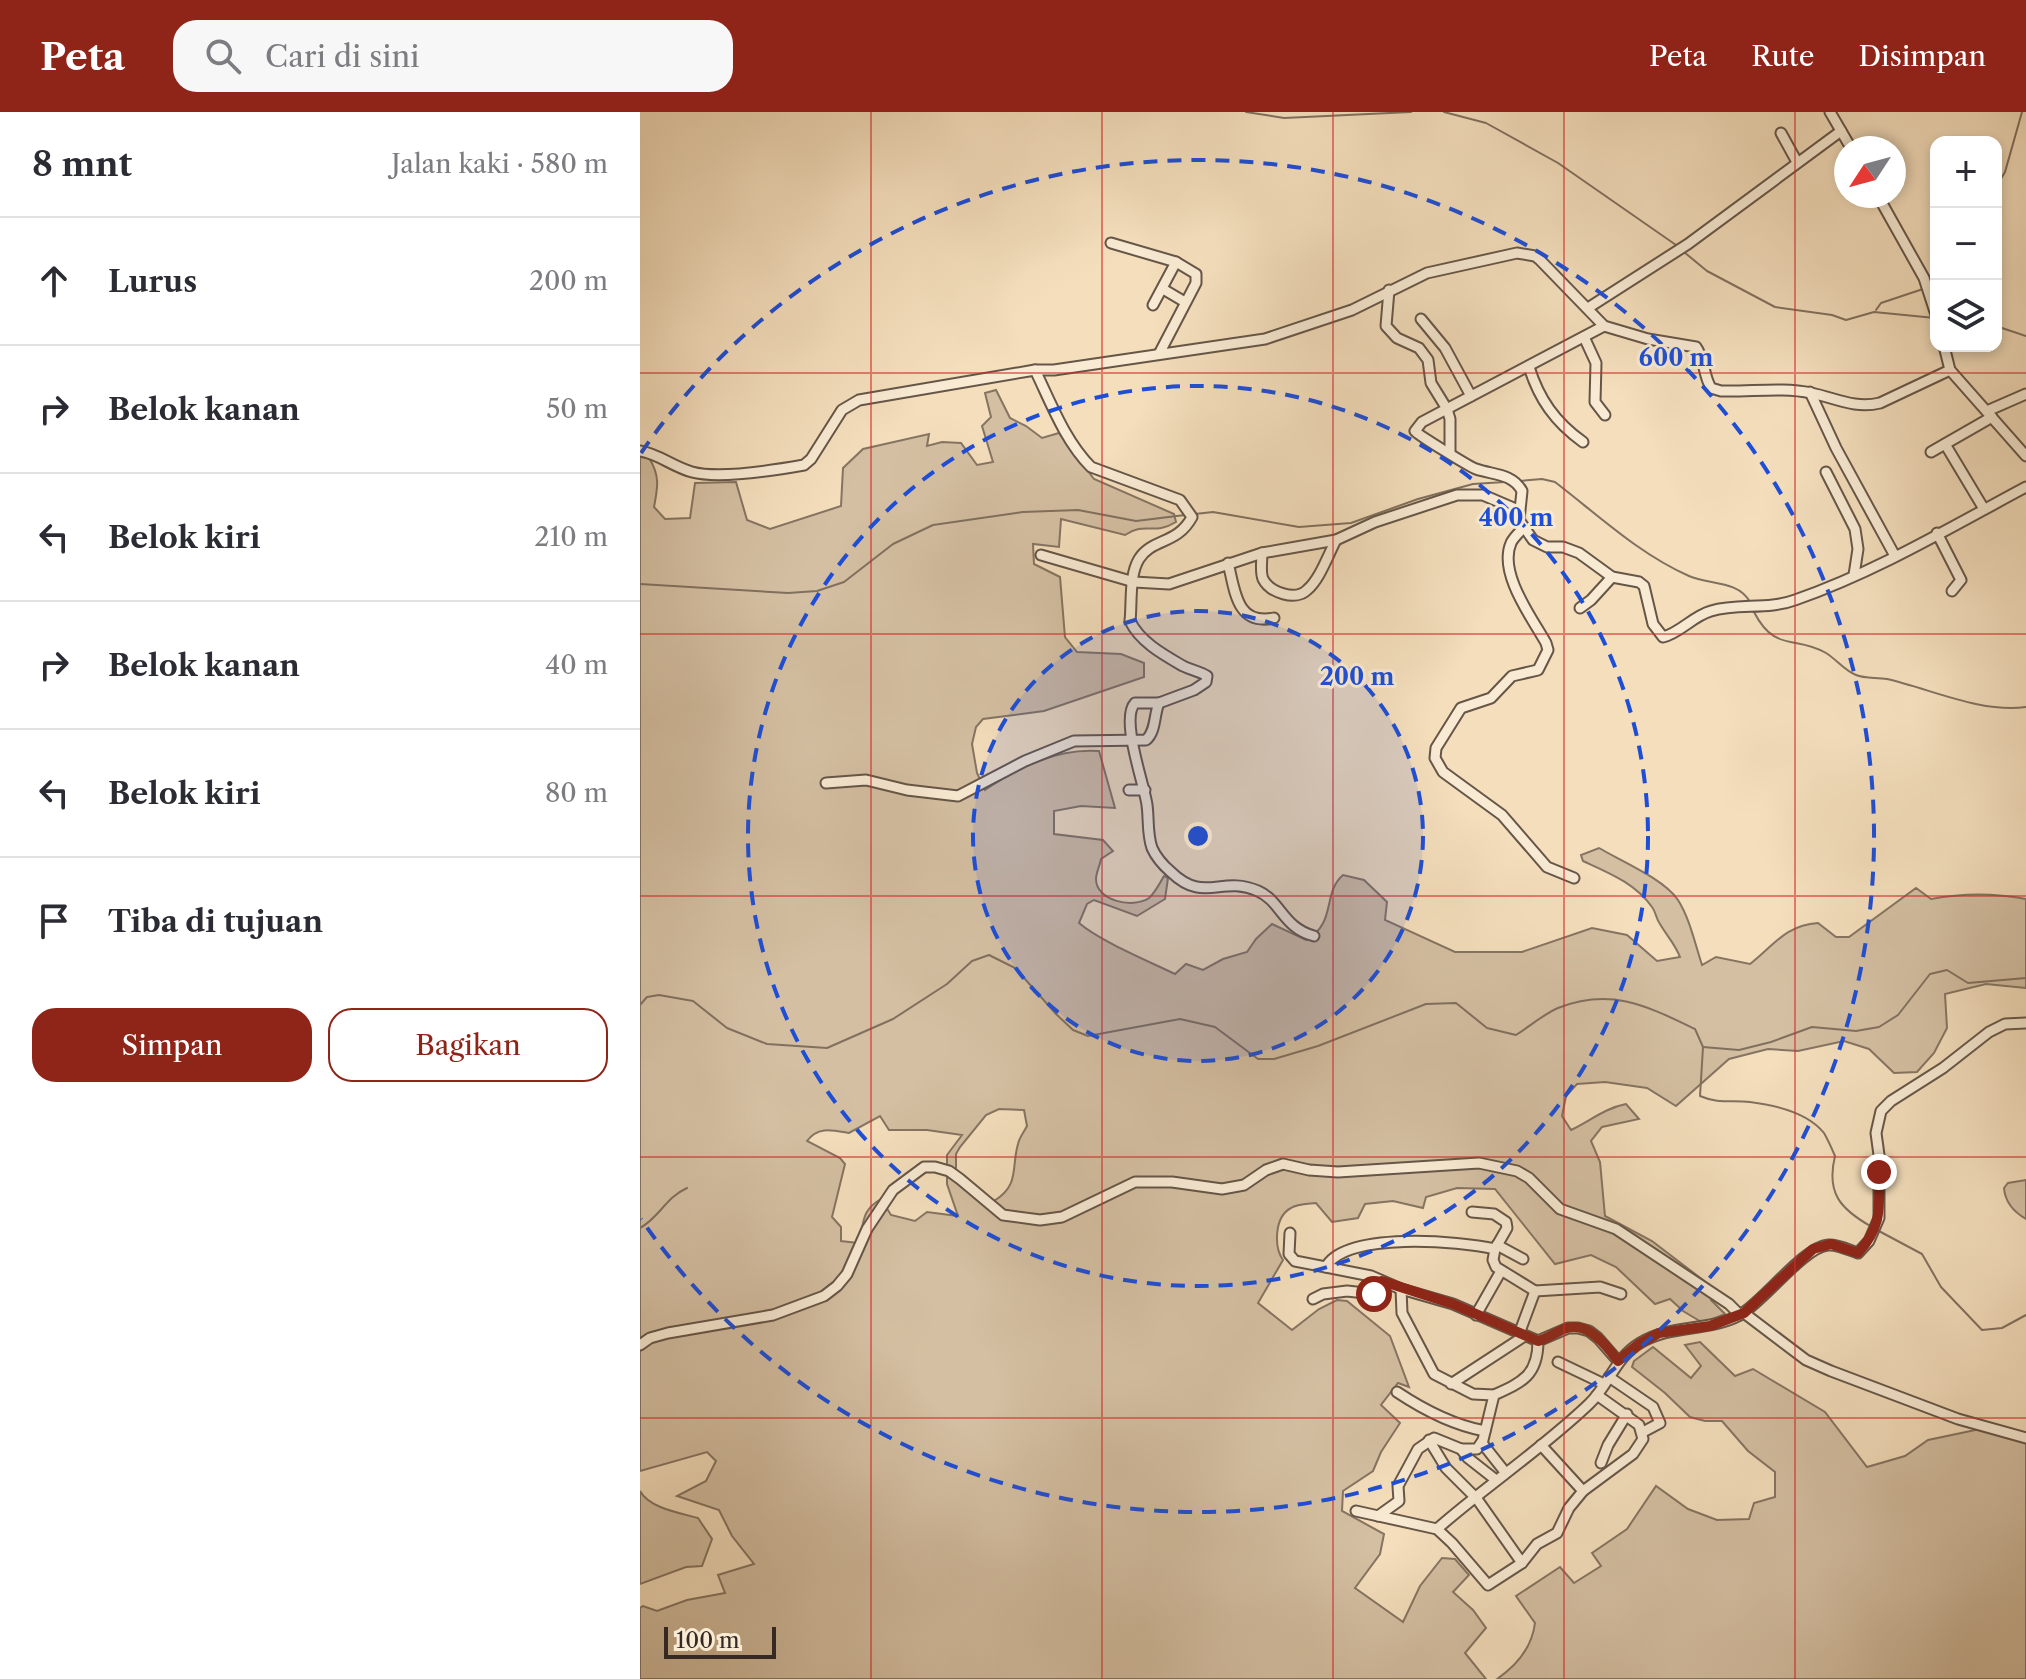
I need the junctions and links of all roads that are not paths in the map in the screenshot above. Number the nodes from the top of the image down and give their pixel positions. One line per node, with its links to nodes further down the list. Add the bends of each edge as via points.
1 (1830, 112): 2 (street)
2 (1841, 131): 4 (street); 5 (street)
3 (1781, 133): 5 (street)
4 (1844, 136)
5 (1797, 162): 16 (street, via 1688,244)
6 (1885, 208): 13 (street)
7 (1111, 243): 8 (street)
8 (1176, 262): 10 (street); 11 (street)
9 (1206, 267): 10 (street)
10 (1197, 276): 14 (street)
11 (1163, 289): 14 (street); 15 (street)
12 (1389, 290): 16 (street, via 1427,273 1524,254 1540,260); 21 (street, via 1352,310 1265,339); 28 (street, via 1386,326 1425,355 1431,383)
13 (1930, 298)
14 (1185, 302): 21 (street)
15 (1153, 305)
16 (1588, 308): 18 (street)
17 (1421, 319): 27 (street, via 1445,348)
18 (1604, 326): 19 (street); 25 (street, via 1696,347 1711,388)
19 (1584, 337): 22 (street); 30 (street, via 1596,363 1595,402)
20 (1946, 352): 24 (street)
21 (1159, 354): 23 (street)
22 (1529, 367): 27 (street); 31 (street, via 1544,403)
23 (1035, 370): 33 (street, via 853,402 804,465 710,475); 50 (street, via 1064,429 1091,467 1180,500 1190,513 1185,530 1151,546 1138,560)
24 (1950, 370): 25 (street, via 1868,406); 29 (street)
25 (1810, 392): 46 (street)
26 (2026, 394): 29 (street)
27 (1471, 396): 28 (street)
28 (1447, 409): 34 (street); 34 (street, via 1415,431)
29 (1989, 414): 32 (street); 36 (street)
30 (1605, 415)
31 (1583, 442)
32 (1945, 444): 35 (street); 39 (street)
33 (640, 451)
34 (1450, 452): 40 (street, via 1472,469 1516,482 1522,498)
35 (1931, 452)
36 (2026, 456)
37 (1826, 472): 48 (street, via 1855,529)
38 (2026, 487): 39 (street)
39 (1984, 509): 42 (street)
40 (1518, 510): 41 (street); 43 (street, via 1483,495 1457,495)
41 (1523, 528): 49 (street, via 1540,545 1579,553); 59 (street, via 1511,542 1510,571 1546,643 1544,662 1530,674 1512,676 1491,698 1461,708 1435,758 1443,772 1502,815 1547,867)
42 (1937, 533): 46 (street); 51 (street, via 1961,580)
43 (1336, 540): 44 (street); 44 (street, via 1312,585 1294,596 1267,584)
44 (1262, 553): 47 (street)
45 (1041, 555): 50 (street)
46 (1895, 556): 48 (street)
47 (1228, 563): 50 (street, via 1169,584); 53 (street, via 1241,608 1253,618)
48 (1854, 575): 49 (street, via 1793,601 1707,612 1663,637 1653,624 1644,586)
49 (1612, 577): 52 (street)
50 (1134, 582): 54 (street, via 1130,621 1137,634 1207,676 1201,686)
51 (1952, 591)
52 (1580, 608)
53 (1274, 618)
54 (1159, 703): 55 (street, via 1151,737); 55 (street, via 1131,705)
55 (1132, 739): 56 (street, via 1074,741 958,796 866,780); 58 (street)
56 (826, 783)
57 (1129, 790): 58 (street)
58 (1145, 790): 60 (street, via 1152,848 1173,874 1197,889 1254,889 1296,930)
59 (1574, 878)
60 (1314, 936)
61 (2026, 1023): 73 (street, via 1989,1032 1881,1111 1876,1133 1878,1224 1869,1241 1858,1253 1831,1244 1813,1249)
62 (1472, 1212): 64 (street, via 1494,1214 1506,1222)
63 (1290, 1233): 66 (street, via 1290,1258)
64 (1496, 1247): 65 (street); 66 (street, via 1383,1244 1337,1254); 67 (street, via 1493,1260)
65 (1523, 1259)
66 (1326, 1267): 68 (street)
67 (1501, 1271): 70 (street); 74 (street)
68 (1382, 1281): 69 (street); 72 (street, via 1374,1294 1347,1291)
69 (1401, 1289): 74 (street); 81 (street, via 1402,1313 1428,1363 1434,1374)
70 (1535, 1291): 71 (street, via 1600,1287); 75 (street)
71 (1621, 1294)
72 (1313, 1299)
73 (1742, 1314): 77 (street, via 1616,1229 1560,1209 1517,1171 1479,1163 1338,1172 1283,1164 1244,1185 1222,1189 1135,1182 1062,1217 1040,1220 1003,1215 949,1171 924,1167 893,1190 867,1229 847,1274 824,1296 773,1315 668,1333); 78 (street, via 1710,1326 1659,1333); 88 (street, via 1806,1360 1831,1371 1958,1419)
74 (1476, 1315): 75 (street)
75 (1521, 1335): 76 (street); 81 (street)
76 (1538, 1341): 78 (street, via 1578,1328 1598,1338); 83 (street, via 1534,1369)
77 (640, 1345)
78 (1618, 1361): 80 (street)
79 (1558, 1362): 80 (street)
80 (1606, 1381): 84 (street); 87 (street, via 1654,1409 1660,1423)
81 (1451, 1384): 83 (street, via 1473,1394)
82 (1397, 1392): 86 (street, via 1448,1421)
83 (1494, 1395): 86 (street)
84 (1597, 1395): 85 (street); 91 (street)
85 (1627, 1414): 87 (street); 93 (street)
86 (1485, 1431): 90 (street)
87 (1643, 1432): 96 (street, via 1633,1454)
88 (2026, 1438)
89 (1429, 1440): 92 (street); 97 (street, via 1453,1477); 99 (street, via 1418,1449 1398,1486 1399,1501)
90 (1482, 1443): 92 (street, via 1472,1451); 94 (street)
91 (1541, 1445): 94 (street); 96 (street)
92 (1461, 1449): 95 (street)
93 (1601, 1463)
94 (1505, 1472): 95 (street)
95 (1496, 1480): 97 (street)
96 (1583, 1491): 101 (street, via 1557,1533 1531,1549)
97 (1477, 1499): 100 (street); 101 (street)
98 (1356, 1511): 99 (street)
99 (1378, 1516): 100 (street)
100 (1437, 1529): 101 (street, via 1488,1585)
101 (1522, 1563)

